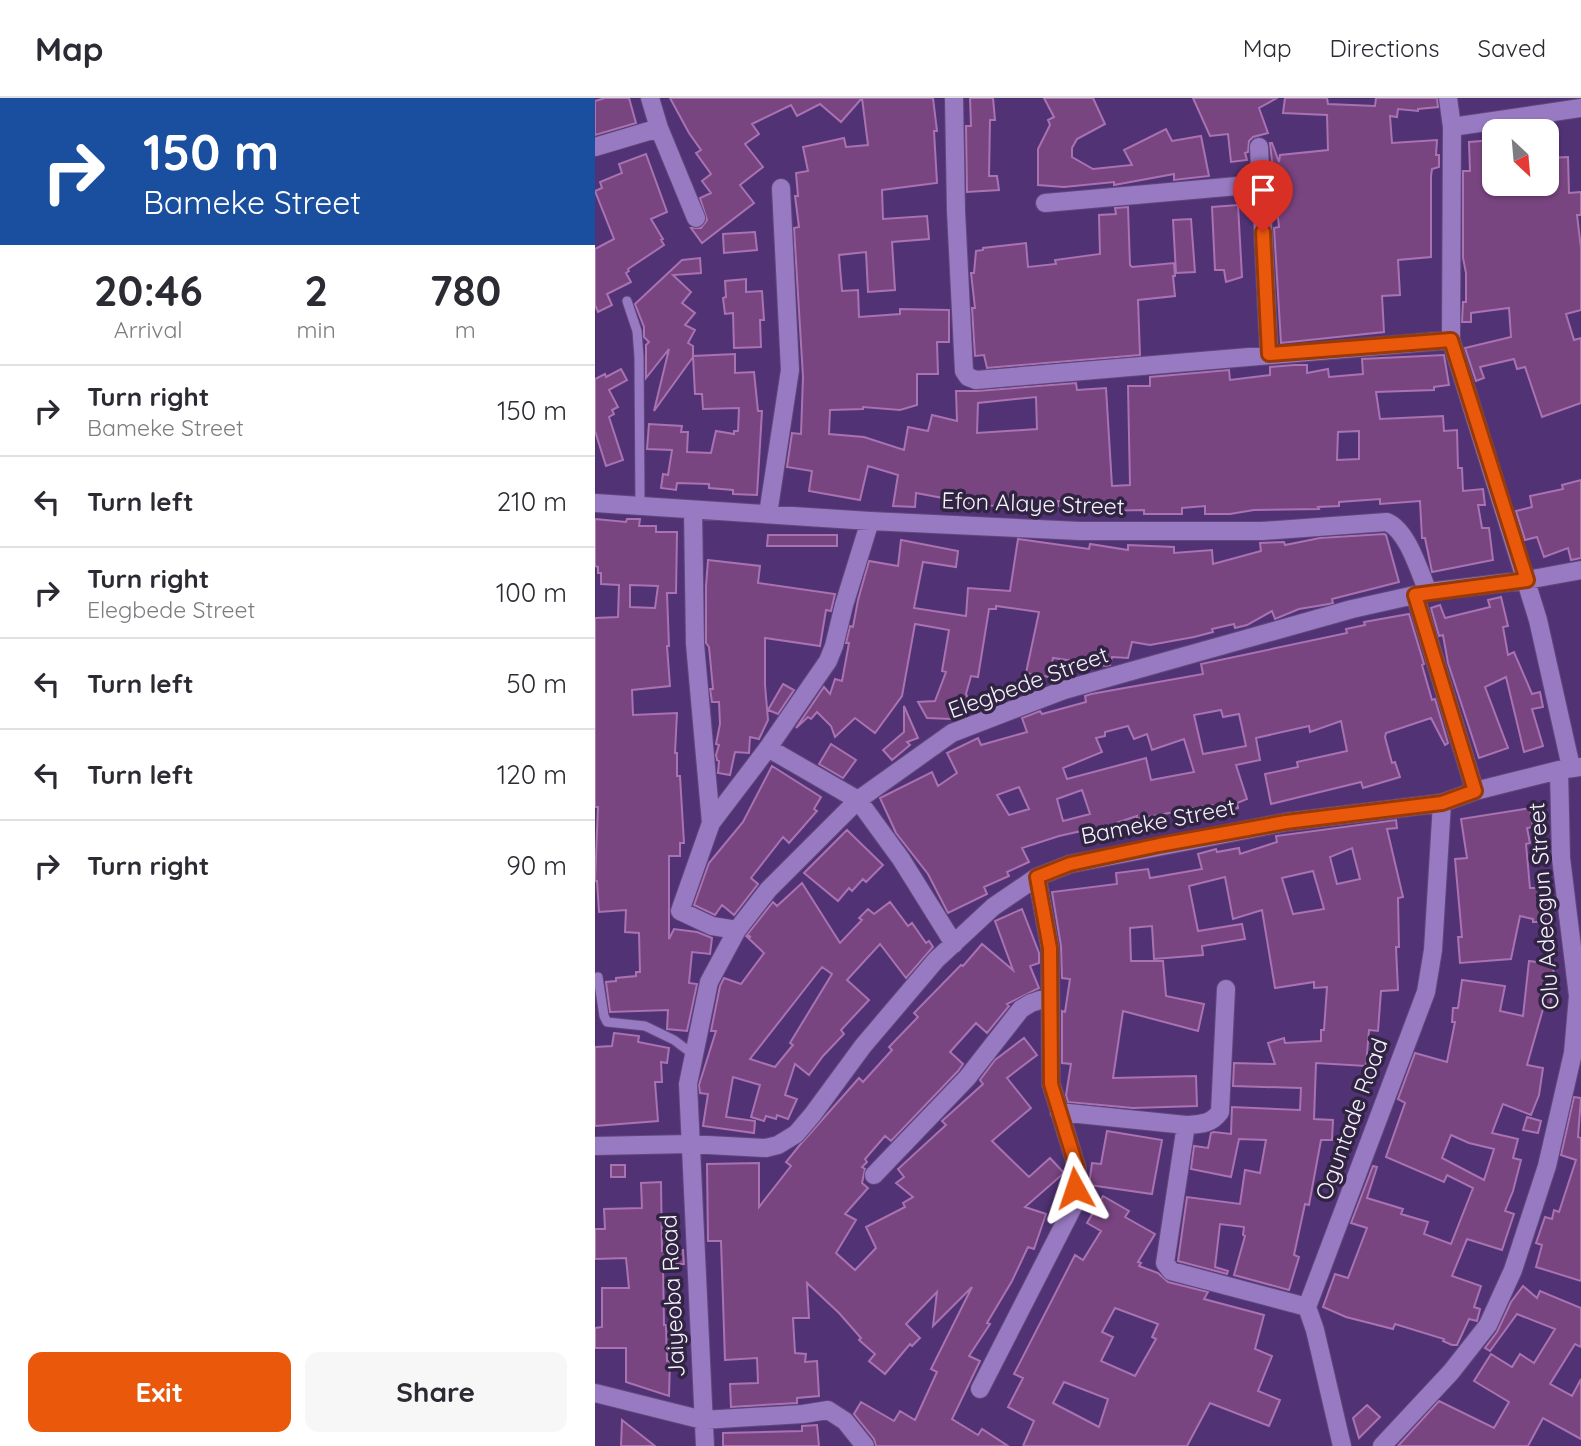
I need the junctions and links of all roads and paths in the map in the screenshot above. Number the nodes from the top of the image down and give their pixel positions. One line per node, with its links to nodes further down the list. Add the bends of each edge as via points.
1 (650, 98): 6 (street)
2 (954, 98): 15 (street, via 964,371 968,377 990,379)
3 (1448, 98): 5 (street, Olu Adeogun Street)
4 (1581, 108): 5 (street)
5 (1452, 127): 14 (street, Olu Adeogun Street)
6 (659, 128): 7 (street); 12 (street)
7 (595, 147)
8 (1259, 147): 9 (street)
9 (1260, 184): 11 (street); 15 (street)
10 (781, 188): 19 (street, via 790,370)
11 (1045, 203)
12 (696, 219)
13 (627, 301): 17 (lane, via 639,357)
14 (1451, 340): 15 (street); 22 (street, Olu Adeogun Street)
15 (1269, 354)
16 (595, 503): 17 (street, Efon Alaye Street)
17 (640, 506): 18 (street, Efon Alaye Street)
18 (693, 510): 19 (street, Efon Alaye Street); 29 (street, via 695,643)
19 (768, 514): 20 (street, Efon Alaye Street)
20 (870, 521): 23 (street, Efon Alaye Street, via 1080,531 1262,531 1387,522 1403,535); 24 (street, via 828,661)
21 (1581, 570): 22 (street, Elegbede Street)
22 (1527, 580): 23 (street, Elegbede Street); 25 (street, Olu Adeogun Street)
23 (1421, 593): 26 (street, Efon Alaye Street); 27 (street, Elegbede Street, via 1065,690 952,733)
24 (768, 748): 27 (street); 29 (street)
25 (1570, 768): 26 (street, Bameke Street); 49 (street, Olu Adeogun Street, via 1561,858 1578,996 1573,1053 1547,1166 1513,1270 1488,1325)
26 (1475, 791): 28 (street, Bameke Street)
27 (858, 800): 31 (street, Elegbede Street, via 768,890); 32 (street)
28 (1442, 803): 30 (street, Bameke Street, via 1286,822 1159,845 1070,864); 42 (street, Oguntade Road, via 1426,992)
29 (711, 823): 31 (street, via 680,911 712,926)
30 (1037, 877): 32 (street, Bameke Street, via 993,906); 35 (street, via 1050,948)
31 (737, 930): 36 (street, Elegbede Street, via 709,982)
32 (954, 944): 39 (street, Bameke Street, via 863,1046 796,1134 766,1149)
33 (598, 977): 36 (lane, via 607,1022 645,1026)
34 (1226, 989): 38 (street, via 1220,1112 1214,1121)
35 (1049, 997): 37 (street, via 1051,1084); 41 (street, via 1021,1009 967,1078)
36 (694, 1055): 39 (street, Elegbede Street, via 688,1084)
37 (1059, 1112): 38 (street); 43 (street, via 1077,1168 1073,1207)
38 (1187, 1125): 42 (street, via 1165,1263 1171,1270)
39 (689, 1144): 40 (street, Bameke Street); 45 (street, Jaiyeoba Road)
40 (595, 1146)
41 (874, 1175)
42 (1307, 1307): 48 (street)
43 (979, 1389)
44 (595, 1393): 45 (street)
45 (703, 1420): 46 (street, Jaiyeoba Road); 47 (street, via 828,1410 845,1421)
46 (705, 1446)
47 (865, 1446)
48 (1342, 1446)
49 (1382, 1446)

